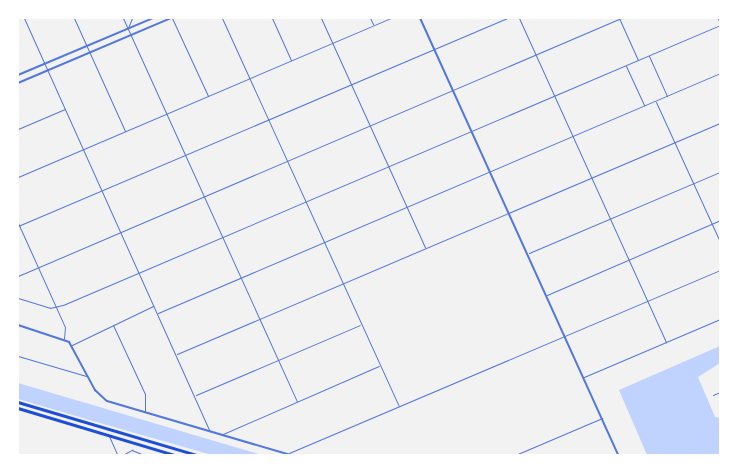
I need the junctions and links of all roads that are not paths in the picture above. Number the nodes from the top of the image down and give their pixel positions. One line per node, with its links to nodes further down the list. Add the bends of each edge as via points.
1 (24, 18): 29 (street)
2 (74, 18): 22 (street)
3 (123, 18): 19 (street)
4 (132, 18): 19 (street)
5 (153, 18): 19 (street)
6 (172, 18): 20 (street); 39 (street)
7 (222, 18): 34 (street)
8 (272, 18): 27 (street)
9 (321, 18): 21 (street)
10 (370, 18): 18 (street)
11 (391, 18): 18 (street)
12 (420, 18): 23 (street)
13 (507, 18): 23 (street)
14 (519, 18): 25 (street)
15 (620, 18): 25 (street); 28 (street)
16 (718, 18): 17 (street)
17 (720, 24): 26 (street)
18 (374, 25): 21 (street)
19 (128, 28): 20 (street); 22 (street)
20 (131, 35): 24 (street); 44 (street)
21 (333, 43): 27 (street); 36 (street)
22 (86, 46): 24 (street); 29 (street)
23 (434, 48): 36 (street); 37 (street)
24 (89, 52): 31 (street); 49 (street)
25 (537, 55): 37 (street); 38 (street)
26 (648, 56): 28 (street); 40 (street)
27 (291, 60): 34 (street)
28 (638, 60): 30 (street)
29 (45, 64): 31 (street); 33 (street)
30 (626, 65): 38 (street); 42 (street)
31 (48, 70): 35 (street); 43 (street)
32 (720, 73): 40 (street)
33 (18, 75)
34 (249, 79): 39 (street); 45 (street)
35 (18, 83)
36 (352, 84): 45 (street); 47 (street)
37 (453, 90): 47 (street); 50 (street)
38 (555, 95): 50 (street); 51 (street)
39 (208, 96): 44 (street)
40 (667, 96): 41 (street)
41 (656, 101): 42 (street); 52 (street)
42 (644, 106): 51 (street)
43 (66, 109): 48 (street); 53 (street)
44 (166, 113): 49 (street); 54 (street)
45 (268, 119): 54 (street); 55 (street)
46 (720, 123): 52 (street)
47 (370, 125): 55 (street); 56 (street)
48 (18, 129)
49 (125, 131): 53 (street)
50 (472, 131): 56 (street); 57 (street)
51 (573, 136): 57 (street); 60 (street)
52 (675, 142): 60 (street); 61 (street)
53 (84, 149): 59 (street); 62 (street)
54 (185, 154): 62 (street); 63 (street)
55 (286, 160): 63 (street); 64 (street)
56 (389, 166): 64 (street); 65 (street)
57 (490, 172): 65 (street); 66 (street)
58 (720, 172): 61 (street)
59 (18, 177)
60 (592, 177): 66 (street); 67 (street)
61 (694, 183): 67 (street); 69 (street)
62 (102, 190): 70 (street); 71 (street)
63 (204, 195): 71 (street); 72 (street)
64 (306, 202): 72 (street); 73 (street)
65 (407, 207): 73 (street); 75 (street)
66 (509, 213): 75 (street); 76 (street)
67 (611, 218): 76 (street); 77 (street)
68 (720, 220): 69 (street)
69 (713, 224): 74 (street); 77 (street)
70 (18, 225): 78 (street)
71 (121, 231): 78 (street); 80 (street)
72 (222, 236): 80 (street); 82 (street)
73 (324, 242): 82 (street); 83 (street)
74 (720, 242)
75 (425, 248): 83 (street)
76 (528, 253): 84 (street)
77 (629, 260): 84 (street); 86 (street)
78 (37, 267): 81 (street); 87 (street)
79 (720, 270): 86 (street)
80 (139, 271): 87 (street); 88 (street)
81 (18, 276)
82 (241, 278): 89 (street); 90 (street)
83 (342, 283): 90 (street); 92 (street)
84 (546, 295): 95 (street)
85 (18, 298): 87 (street, via 50,308)
86 (648, 300): 95 (street); 97 (street)
87 (56, 306): 96 (street, via 66,330)
88 (154, 306): 89 (street); 94 (street)
89 (158, 313): 99 (street)
90 (260, 319): 99 (street); 101 (street)
91 (720, 319): 97 (street)
92 (362, 324): 101 (street); 102 (street)
93 (18, 325): 96 (street)
94 (113, 325): 98 (street); 112 (street, via 146,396)
95 (565, 336): 104 (street); 110 (street)
96 (64, 340): 98 (street)
97 (666, 342): 104 (street)
98 (72, 345): 103 (street)
99 (177, 354): 106 (street)
100 (18, 356): 103 (street)
101 (278, 360): 106 (street); 108 (street)
102 (380, 365): 108 (street); 110 (street)
103 (88, 376): 112 (street, via 99,396 113,404)
104 (584, 377): 113 (street)
105 (720, 392): 107 (street)
106 (196, 395): 114 (street)
107 (713, 395)
108 (297, 400): 116 (street)
109 (18, 402): 122 (highway)
110 (399, 406): 117 (street)
111 (18, 408): 115 (highway)
112 (144, 412): 114 (street)
113 (602, 418): 124 (street); 125 (street)
114 (210, 431): 116 (street)
115 (108, 435): 118 (street); 121 (highway)
116 (223, 435): 117 (street)
117 (288, 454): 123 (street)
118 (118, 456)
119 (121, 456): 120 (lane, via 132,450)
120 (147, 456)
121 (178, 456)
122 (200, 456)
123 (294, 456)
124 (513, 456)
125 (619, 456)

